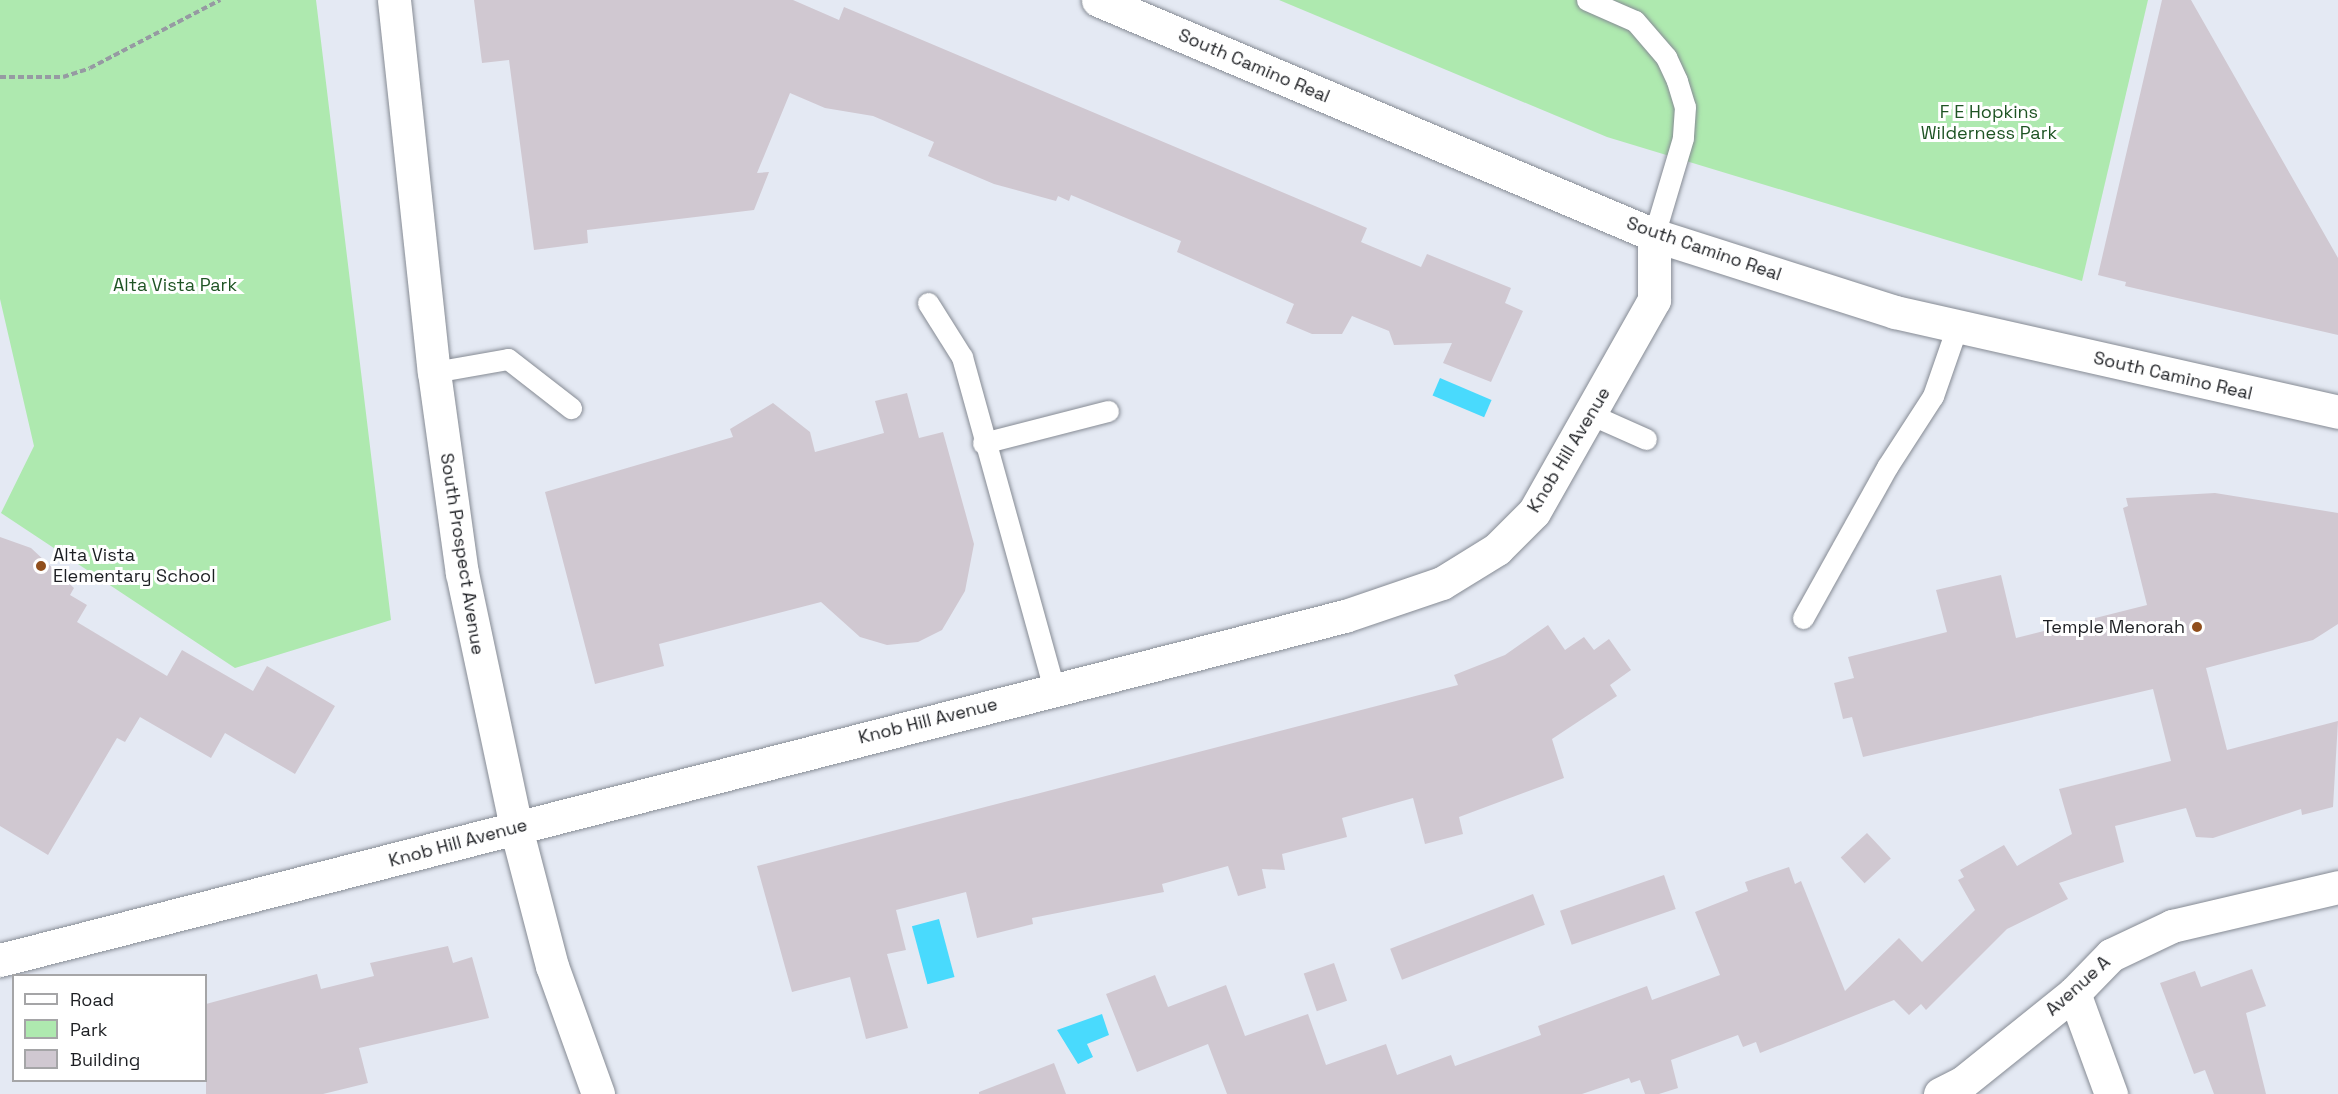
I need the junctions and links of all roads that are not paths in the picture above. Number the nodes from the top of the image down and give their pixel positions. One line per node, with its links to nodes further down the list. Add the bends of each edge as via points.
1 (394, 0): 7 (street, South Prospect Avenue)
2 (1098, 0): 4 (street, South Camino Real)
3 (1587, 0): 4 (lane, via 1635,21 1666,57 1685,107 1683,138)
4 (1654, 235): 6 (street, South Camino Real); 11 (street, Knob Hill Avenue, via 1654,300)
5 (927, 303): 13 (lane, via 962,357)
6 (1957, 327): 10 (street, South Camino Real); 14 (lane, via 1933,396 1887,467)
7 (434, 372): 8 (lane, via 508,359); 16 (street, South Prospect Avenue, via 462,573)
8 (571, 408)
9 (1108, 411): 13 (lane)
10 (2338, 412)
11 (1592, 415): 12 (lane); 15 (street, Knob Hill Avenue, via 1534,512 1497,549 1442,583 1364,611)
12 (1646, 440)
13 (982, 443): 15 (lane)
14 (1803, 618)
15 (1054, 689): 16 (street, Knob Hill Avenue)
16 (516, 828): 18 (street, Knob Hill Avenue); 20 (street, South Prospect Avenue, via 552,966)
17 (2338, 887): 19 (street, Avenue A, via 2172,926 2111,955)
18 (0, 960)
19 (2074, 993): 21 (street, Avenue A, via 1962,1083); 22 (street)
20 (598, 1094)
21 (1940, 1094)
22 (2111, 1094)

